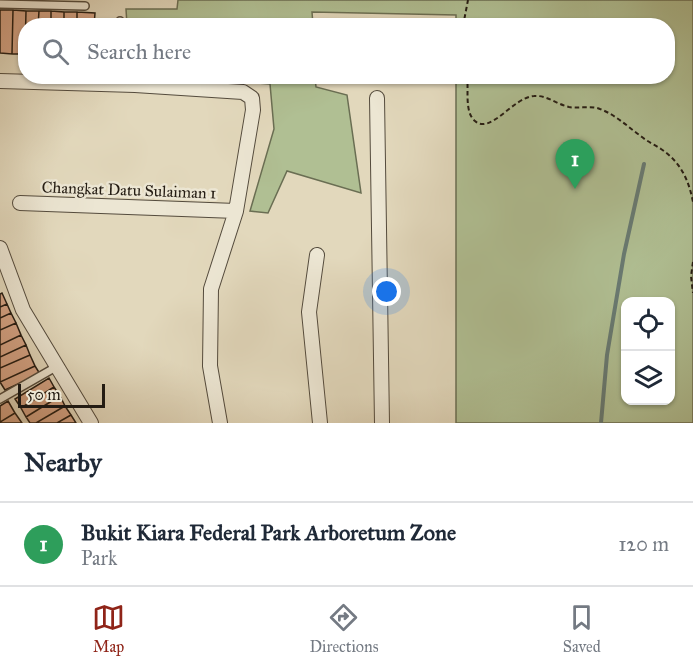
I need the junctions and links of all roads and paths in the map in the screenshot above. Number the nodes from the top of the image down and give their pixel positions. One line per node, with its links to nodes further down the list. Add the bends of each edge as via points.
1 (468, 0): 4 (path)
2 (0, 4): 3 (lane)
3 (85, 6)
4 (465, 18)
5 (0, 81): 6 (street)
6 (18, 81)
7 (131, 84): 12 (street, via 243,92 252,98)
8 (467, 84): 10 (path, via 469,110 475,121 484,124 520,99 533,96 547,97 569,107 598,107 663,150 689,182)
9 (377, 98): 22 (street)
10 (693, 202)
11 (20, 203): 12 (street, Changkat Datu Sulaiman 1)
12 (236, 211): 20 (street, via 211,289 210,366)
13 (0, 248): 17 (street, via 23,310)
14 (317, 255): 21 (street, via 309,312)
15 (693, 262): 16 (path)
16 (693, 293)
17 (56, 367): 18 (lane); 19 (street)
18 (0, 399)
19 (91, 423)
20 (220, 423)
21 (320, 423)
22 (382, 423)

